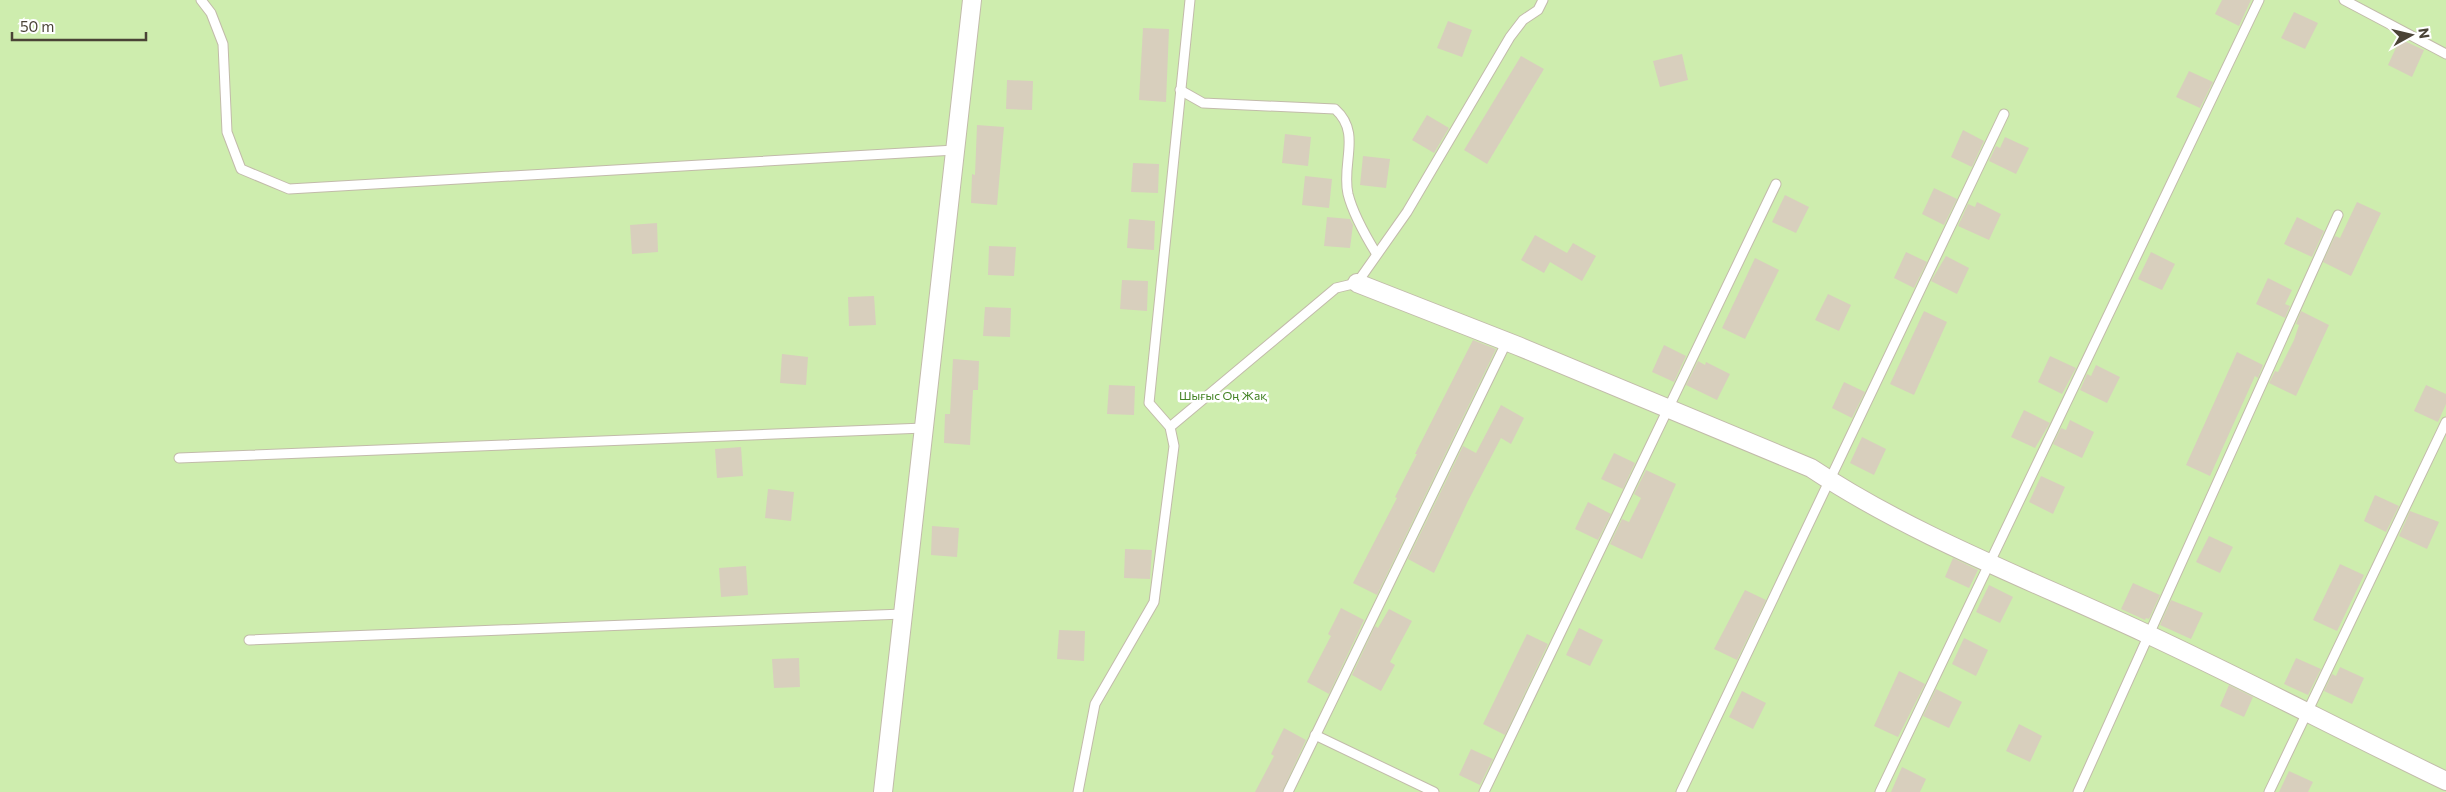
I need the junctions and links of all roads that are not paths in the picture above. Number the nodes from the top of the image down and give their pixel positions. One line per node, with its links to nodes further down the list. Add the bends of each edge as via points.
1 (200, 0): 10 (lane, via 210,13 223,44 227,132 241,170 289,189)
2 (972, 0): 10 (street)
3 (1190, 0): 8 (lane)
4 (1543, 0): 13 (lane, via 1538,10 1523,20 1510,37 1407,212)
5 (2259, 0): 22 (lane)
6 (2344, 0): 7 (lane)
7 (2446, 54)
8 (1180, 90): 13 (lane, via 1203,103 1335,109 1344,117 1349,130 1348,192); 18 (lane, via 1149,403)
9 (2004, 114): 21 (lane)
10 (955, 150): 19 (street)
11 (1776, 184): 16 (lane)
12 (2338, 215): 24 (lane)
13 (1376, 253): 14 (lane)
14 (1357, 283): 15 (street); 18 (lane, via 1336,288)
15 (1507, 341): 16 (street); 27 (lane)
16 (1667, 410): 21 (street, via 1811,468); 33 (lane)
17 (2446, 422): 26 (lane)
18 (1170, 427): 30 (lane, via 1174,446 1154,602 1095,704)
19 (924, 428): 20 (lane); 23 (street)
20 (178, 458)
21 (1829, 480): 22 (street, via 1854,497); 34 (lane)
22 (1989, 562): 24 (street); 35 (lane)
23 (903, 614): 25 (lane); 29 (street)
24 (2148, 634): 26 (street); 36 (lane)
25 (250, 640)
26 (2306, 714): 28 (street); 37 (lane)
27 (1315, 735): 31 (lane); 32 (lane)
28 (2446, 782)
29 (883, 792)
30 (1078, 792)
31 (1288, 792)
32 (1434, 792)
33 (1484, 792)
34 (1681, 792)
35 (1880, 792)
36 (2078, 792)
37 (2269, 792)

